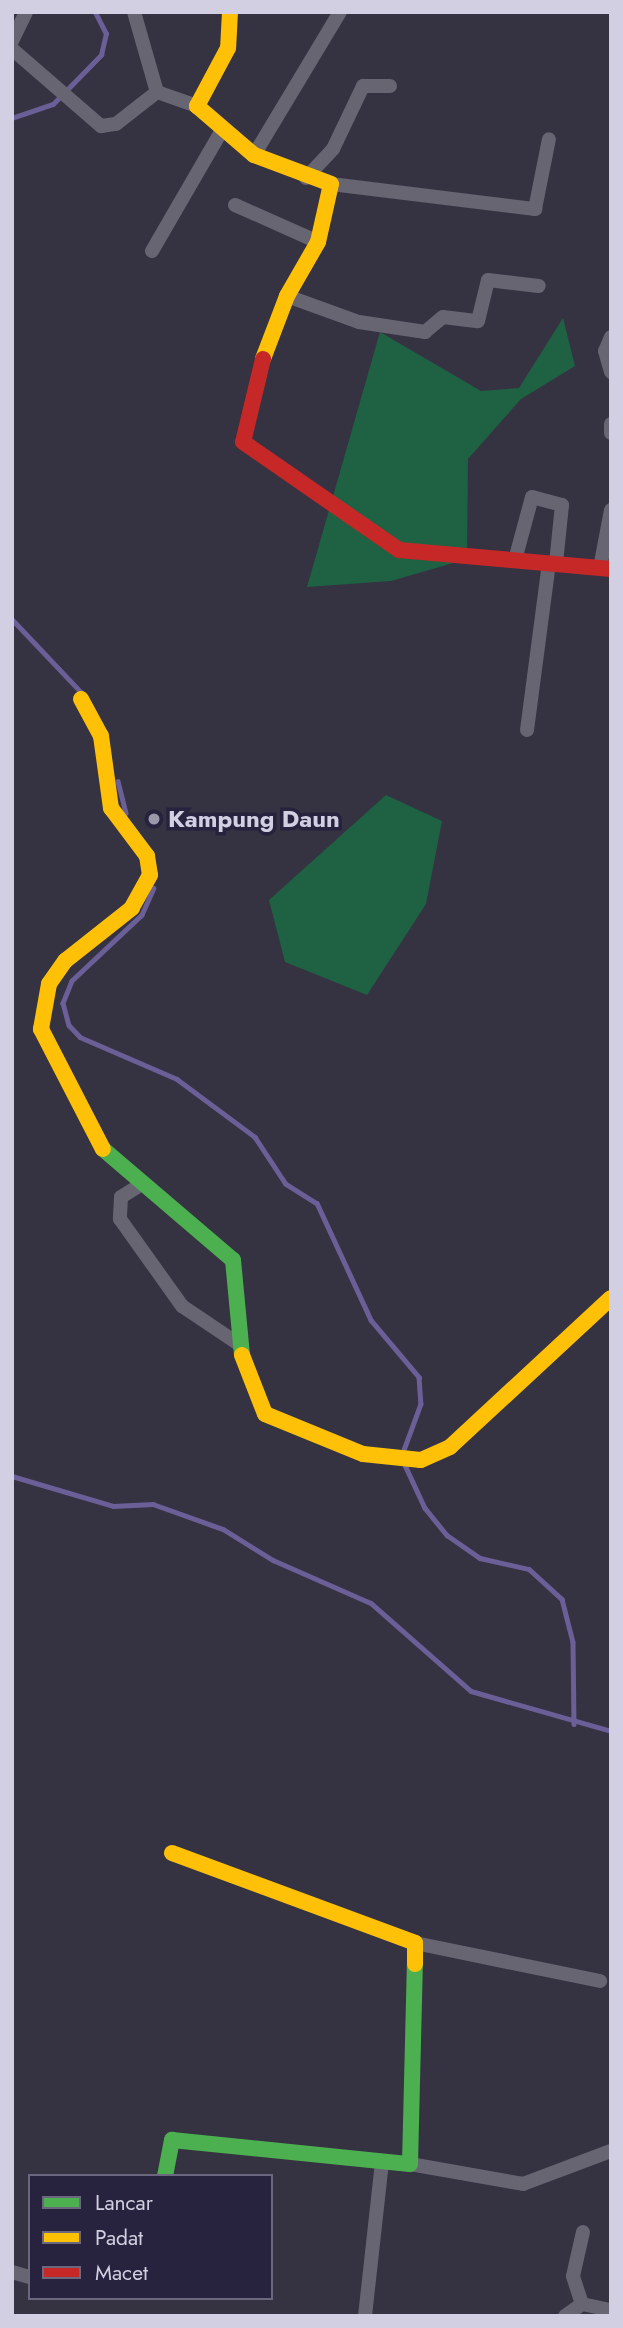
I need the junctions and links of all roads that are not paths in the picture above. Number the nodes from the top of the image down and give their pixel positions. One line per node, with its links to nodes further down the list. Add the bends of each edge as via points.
1 (26, 12): 5 (street)
2 (134, 12): 8 (street)
3 (230, 12): 9 (street, via 228,48)
4 (340, 12): 12 (street)
5 (12, 41)
6 (12, 49): 8 (street, via 102,126 116,124)
7 (390, 86): 13 (street, via 368,83 358,91 333,149)
8 (157, 92): 9 (street)
9 (197, 107): 10 (street)
10 (220, 132): 12 (street); 17 (street)
11 (548, 139): 14 (street, via 535,209)
12 (254, 155): 13 (street)
13 (306, 178): 14 (street)
14 (331, 184): 16 (street)
15 (234, 205): 16 (street)
16 (318, 242): 19 (street)
17 (152, 251)
18 (539, 286): 19 (street, via 488,281 476,323 443,317 425,332 359,322)
19 (287, 296): 25 (street, via 259,371 243,442 399,550)
20 (611, 337): 21 (street, via 605,351)
21 (611, 372)
22 (611, 424): 23 (street)
23 (611, 433)
24 (611, 510): 27 (street)
25 (515, 560): 26 (street); 26 (street, via 532,497 562,505)
26 (553, 563): 27 (street); 29 (street)
27 (605, 568)
28 (81, 699): 30 (street, via 102,736 111,808 147,856 150,875 132,908 65,961 42,1001 41,1029 83,1121)
29 (527, 730)
30 (137, 1187): 32 (street, via 233,1260 242,1300); 32 (street, via 121,1197 120,1219 182,1306)
31 (611, 1298): 32 (street, via 450,1447 421,1460 363,1454 277,1422 258,1404)
32 (240, 1345)
33 (172, 1853): 34 (street)
34 (415, 1943): 35 (street); 38 (street)
35 (600, 1981)
36 (611, 2151): 38 (street, via 523,2184)
37 (382, 2163): 38 (street); 39 (street, via 172,2140); 43 (street)
38 (410, 2164)
39 (165, 2174)
40 (583, 2232): 41 (street, via 573,2276)
41 (582, 2304): 42 (street); 44 (street)
42 (611, 2310)
43 (365, 2316)
44 (565, 2316)

